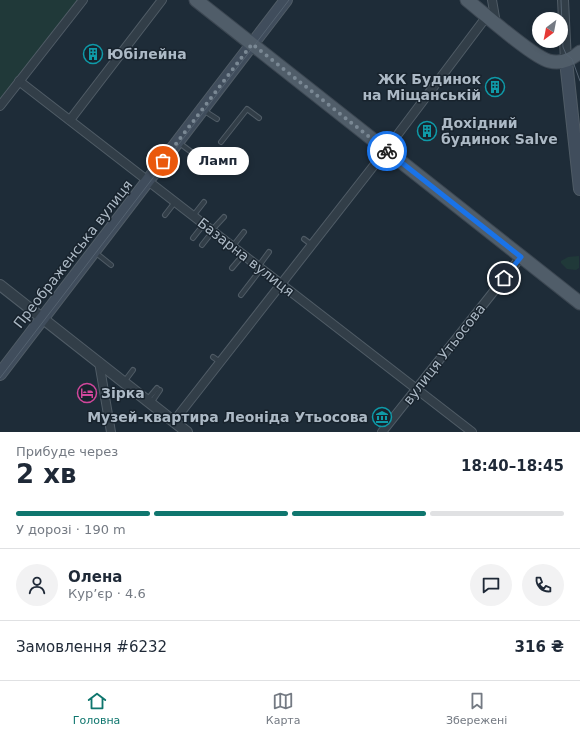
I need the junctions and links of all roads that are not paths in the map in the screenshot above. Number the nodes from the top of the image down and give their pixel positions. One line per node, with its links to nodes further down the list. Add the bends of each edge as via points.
1 (83, 0): 12 (street)
2 (162, 0): 17 (street)
3 (196, 0): 9 (main road)
4 (286, 0): 9 (main road, Преображенська вулиця)
5 (467, 0): 8 (main road)
6 (492, 0): 8 (street)
7 (563, 0): 11 (street)
8 (491, 19): 11 (main road, via 543,59 551,62); 20 (street)
9 (252, 44): 14 (main road, Преображенська вулиця); 20 (main road)
10 (580, 52): 11 (main road)
11 (566, 61): 23 (main road)
12 (19, 81): 13 (street); 17 (street, Базарна вулиця)
13 (0, 106)
14 (203, 109): 16 (lane); 18 (main road, Преображенська вулиця)
15 (259, 118): 19 (lane, via 248,109 228,129)
16 (217, 119)
17 (70, 120): 22 (street, Базарна вулиця)
18 (178, 142): 21 (lane); 22 (main road, Преображенська вулиця)
19 (220, 142)
20 (386, 150): 35 (street, via 324,224); 40 (main road)
21 (202, 160)
22 (148, 180): 24 (street, Базарна вулиця); 37 (main road, Преображенська вулиця)
23 (580, 189)
24 (176, 202): 26 (lane); 27 (street, Базарна вулиця)
25 (204, 202): 27 (lane)
26 (165, 215)
27 (193, 216): 29 (street, Базарна вулиця)
28 (224, 217): 30 (lane)
29 (204, 224): 30 (street, Базарна вулиця); 32 (lane)
30 (212, 231): 34 (lane); 36 (street, Базарна вулиця)
31 (244, 232): 36 (lane)
32 (193, 238)
33 (304, 238): 35 (lane)
34 (202, 245)
35 (312, 245): 45 (street)
36 (233, 247): 39 (street, Базарна вулиця)
37 (94, 251): 41 (lane); 48 (main road, Преображенська вулиця)
38 (269, 252): 43 (lane)
39 (243, 255): 42 (lane); 43 (street, Базарна вулиця)
40 (521, 257): 47 (main road); 54 (street, вулиця Утьосова)
41 (112, 265)
42 (232, 268)
43 (259, 268): 45 (street, Базарна вулиця); 46 (lane)
44 (0, 285): 48 (street)
45 (281, 285): 54 (street, Базарна вулиця); 56 (street, via 228,353 217,359)
46 (241, 295)
47 (580, 303)
48 (42, 318): 49 (street); 51 (main road, Преображенська вулиця)
49 (99, 362): 52 (street); 57 (street)
50 (133, 370): 52 (lane)
51 (0, 374)
52 (124, 382): 55 (street)
53 (158, 389): 55 (lane)
54 (416, 389): 59 (street, вулиця Утьосова); 60 (street, Базарна вулиця)
55 (149, 402): 56 (street)
56 (174, 421): 58 (street)
57 (111, 432)
58 (188, 432)
59 (382, 432)
60 (472, 432)

